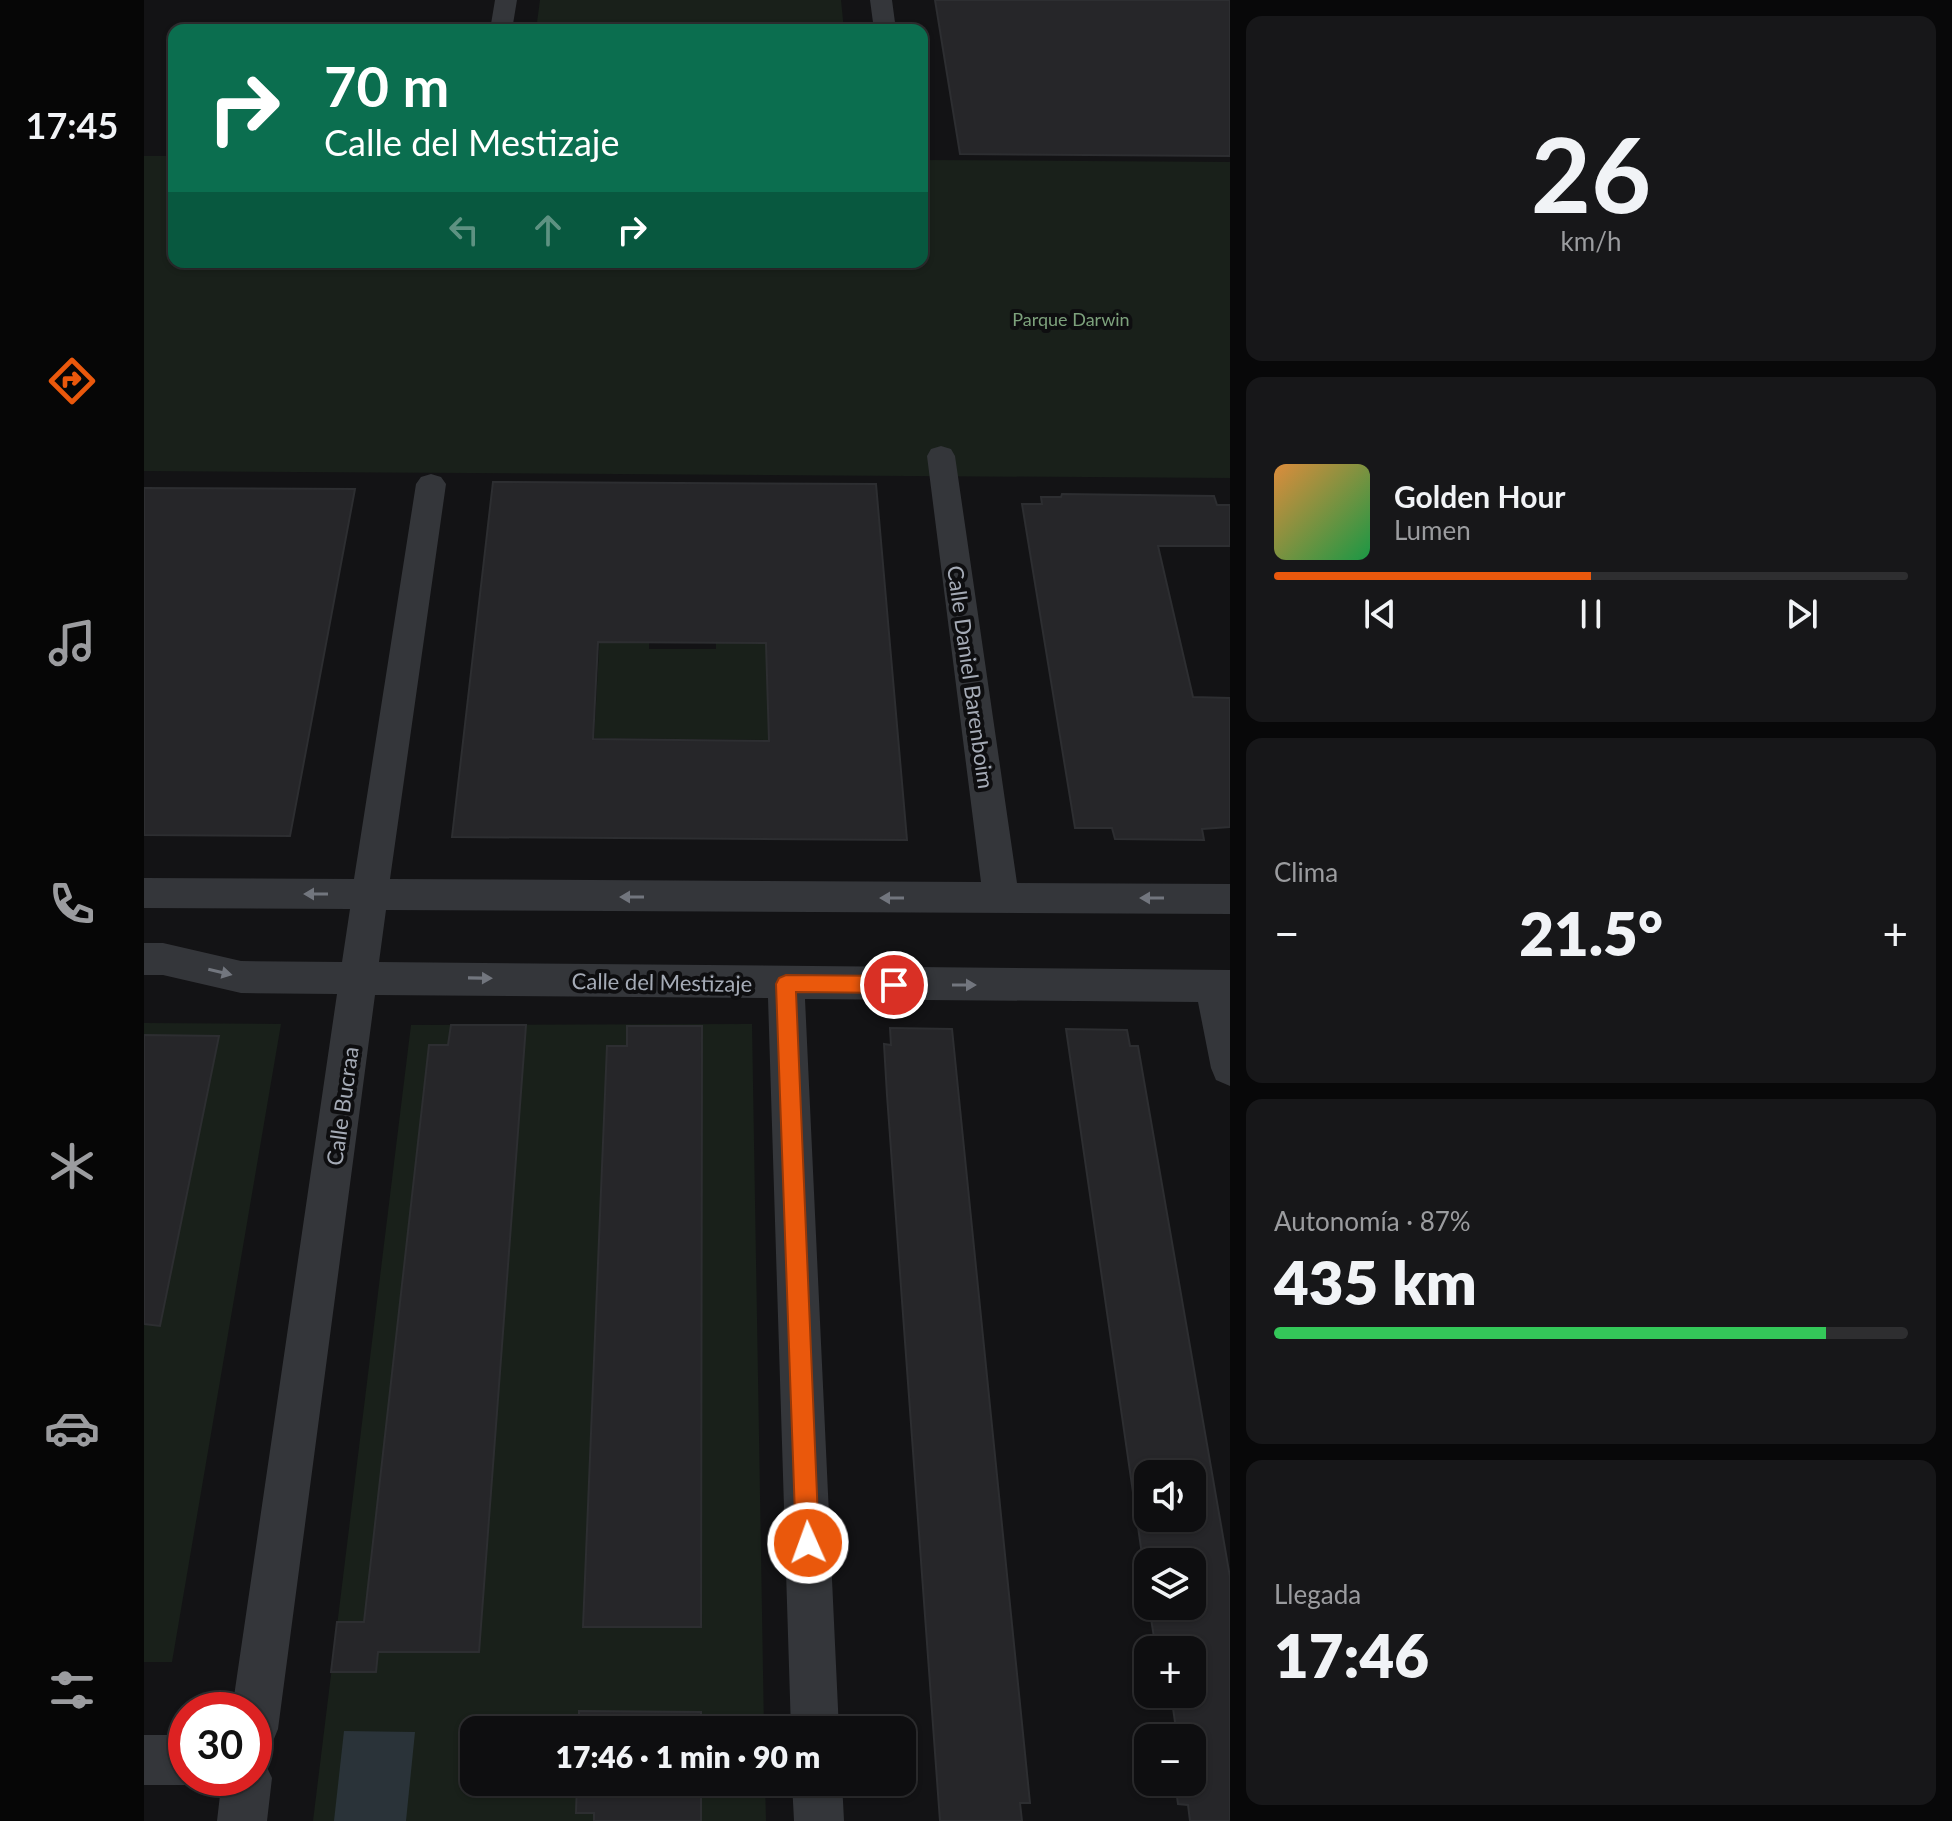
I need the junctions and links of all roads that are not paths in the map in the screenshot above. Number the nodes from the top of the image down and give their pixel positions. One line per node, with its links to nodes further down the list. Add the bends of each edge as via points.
1 (506, 0): 3 (street)
2 (881, 0): 4 (street)
3 (502, 24)
4 (884, 24)
5 (941, 456): 9 (street, Calle Daniel Barenboim)
6 (431, 484): 8 (street, Calle Bucraa)
7 (144, 893): 8 (street, one-way to 7)
8 (370, 894): 9 (street, one-way to 8); 12 (street, Calle Bucraa)
9 (1001, 897): 10 (street, one-way to 9)
10 (1230, 899)
11 (144, 959): 12 (street, Calle del Mestizaje, one-way to 12, via 241,977)
12 (358, 979): 13 (street, Calle del Mestizaje, one-way to 13); 16 (street, Calle Bucraa)
13 (786, 984): 14 (street, Calle del Mestizaje, one-way to 14); 17 (street)
14 (1222, 986): 15 (street)
15 (1230, 1068)
16 (259, 1692)
17 (814, 1716)
18 (144, 1760): 19 (street)
19 (168, 1760)
20 (245, 1796): 22 (street)
21 (818, 1796): 23 (street)
22 (242, 1821)
23 (819, 1821)

